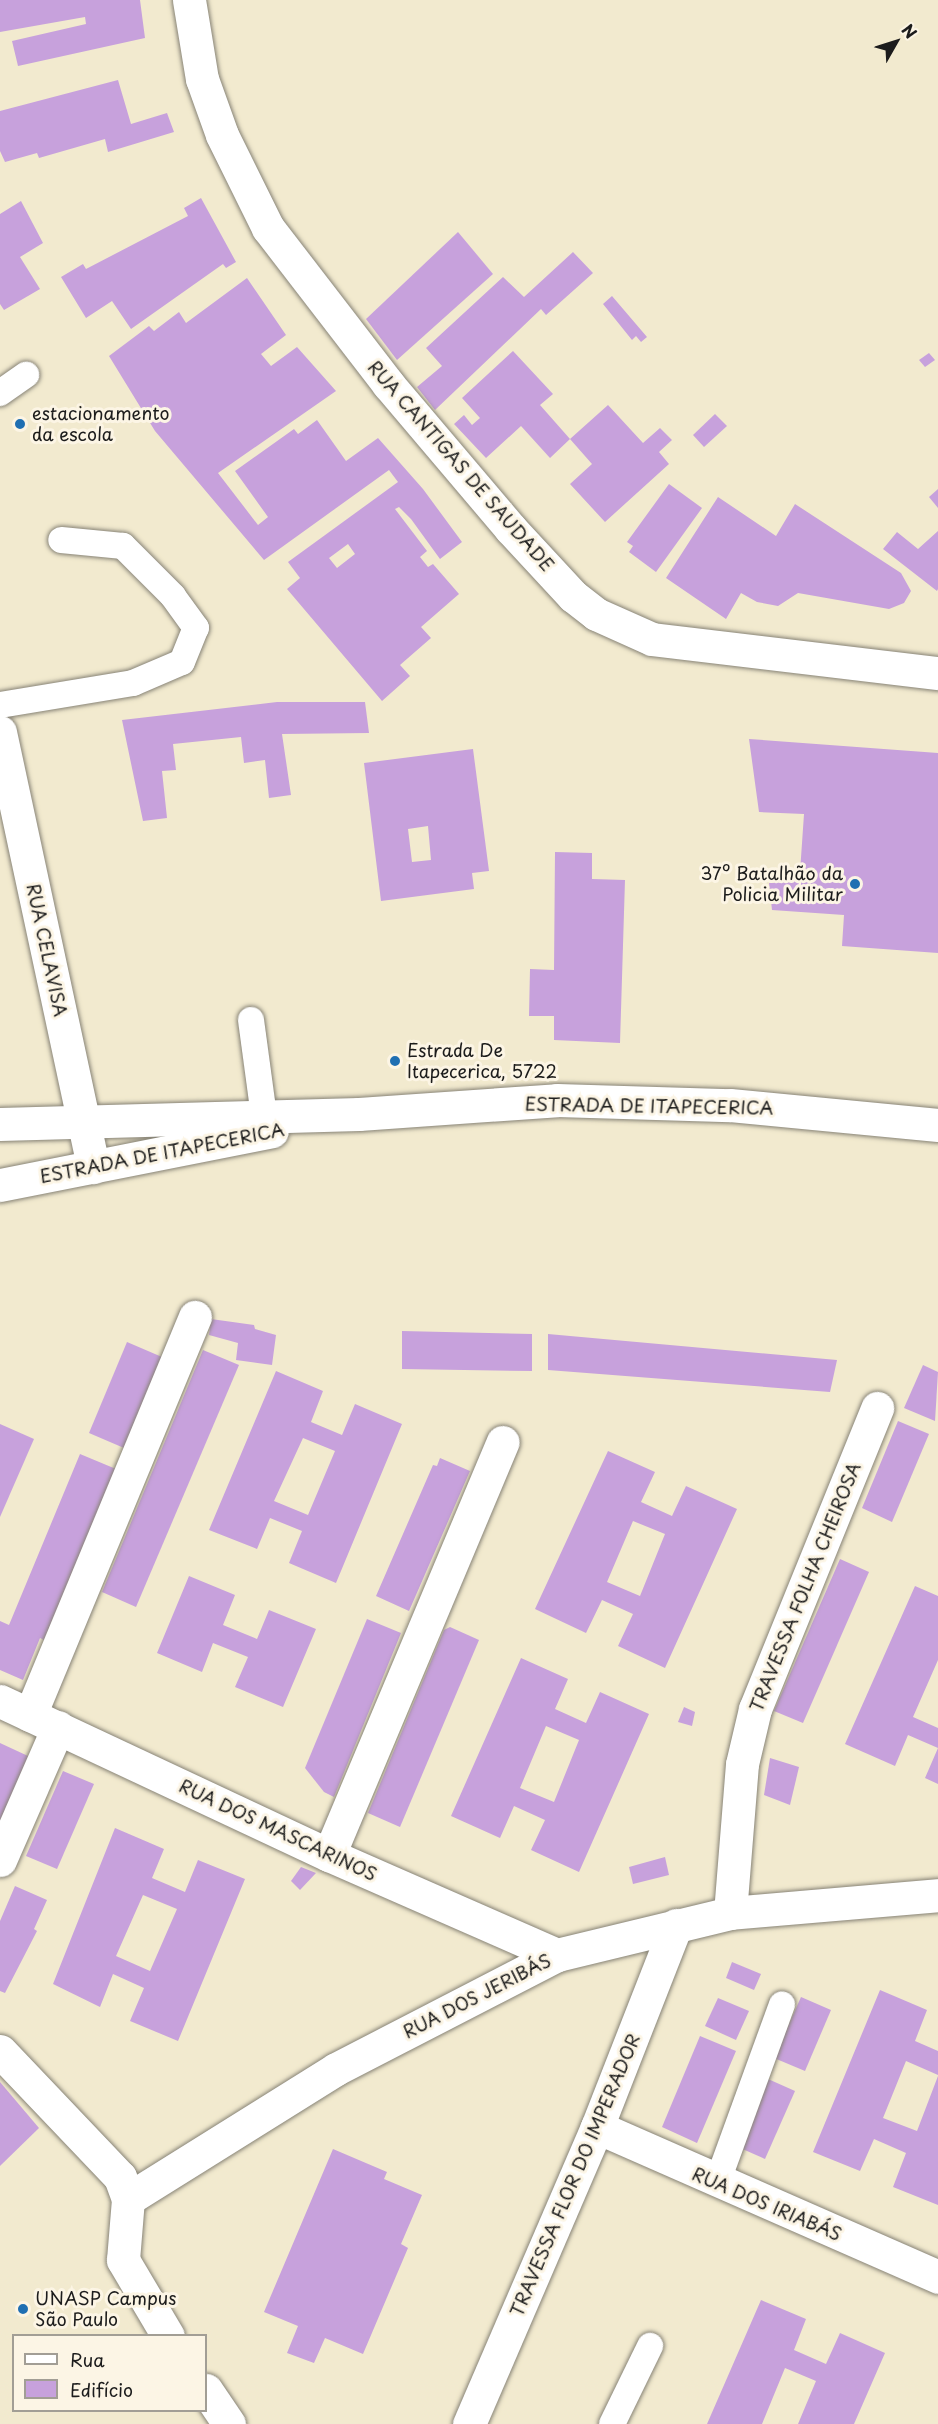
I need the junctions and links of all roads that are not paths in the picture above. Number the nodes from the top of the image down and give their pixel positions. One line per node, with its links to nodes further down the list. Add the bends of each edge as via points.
1 (189, 0): 5 (street, RUA CANTIGAS DE SAUDADE, via 202,79 222,135 268,228 388,384 573,596 596,614 652,639)
2 (26, 375): 3 (lane)
3 (0, 393)
4 (61, 540): 6 (lane, via 123,546 173,596 195,628 182,662 133,683)
5 (938, 673)
6 (0, 705)
7 (0, 732): 11 (street, RUA CELAVISA)
8 (251, 1020): 10 (lane)
9 (359, 1114): 10 (street, ESTRADA DE ITAPECERICA); 13 (street, ESTRADA DE ITAPECERICA, via 557,1100 730,1105); 14 (street, ESTRADA DE ITAPECERICA)
10 (264, 1116): 11 (street, ESTRADA DE ITAPECERICA)
11 (85, 1119): 12 (street, ESTRADA DE ITAPECERICA); 14 (street, RUA CELAVISA)
12 (0, 1124)
13 (938, 1125)
14 (93, 1167): 15 (street, ESTRADA DE ITAPECERICA)
15 (0, 1185)
16 (195, 1317): 20 (street)
17 (877, 1408): 24 (street, TRAVESSA FOLHA CHEIROSA, via 755,1709 742,1764)
18 (503, 1442): 21 (street)
19 (0, 1701): 20 (street, RUA DOS MASCARINOS)
20 (44, 1721): 21 (street, RUA DOS MASCARINOS); 22 (street)
21 (329, 1855): 26 (street, RUA DOS MASCARINOS)
22 (0, 1860)
23 (938, 1895): 24 (street, RUA DOS JERIBÁS)
24 (730, 1913): 25 (street, RUA DOS JERIBÁS)
25 (676, 1925): 26 (street, RUA DOS JERIBÁS); 29 (street, TRAVESSA FLOR DO IMPERADOR)
26 (557, 1955): 31 (street, RUA DOS JERIBÁS, via 336,2069)
27 (782, 2004): 30 (lane)
28 (0, 2051): 31 (street, via 109,2164)
29 (597, 2127): 30 (street, RUA DOS IRIABÁS); 37 (street, TRAVESSA FLOR DO IMPERADOR)
30 (717, 2182): 32 (street, RUA DOS IRIABÁS)
31 (128, 2199): 33 (street, via 123,2260)
32 (938, 2277)
33 (167, 2334)
34 (650, 2346): 38 (lane)
35 (207, 2391): 36 (street)
36 (229, 2424)
37 (469, 2424)
38 (612, 2424)

